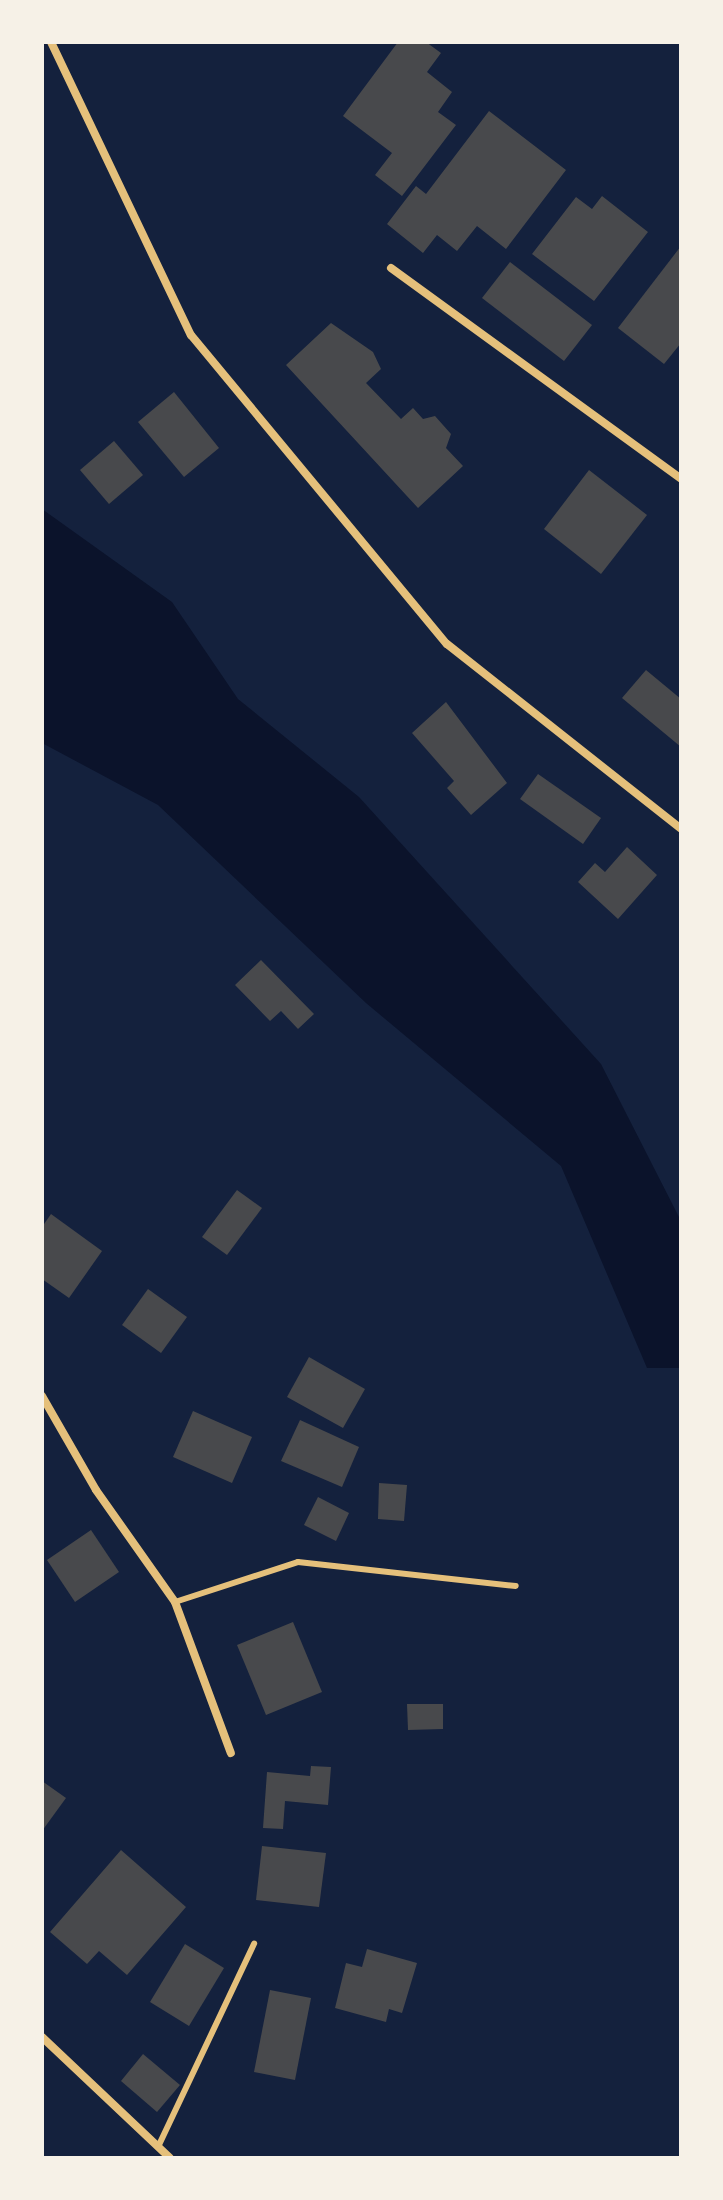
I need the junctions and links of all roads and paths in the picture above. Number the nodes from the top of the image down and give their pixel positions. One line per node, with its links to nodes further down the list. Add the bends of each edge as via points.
1 (51, 42): 4 (street, via 191,335 447,644)
2 (391, 268): 3 (street)
3 (681, 479)
4 (681, 829)
5 (42, 1396): 7 (street, via 96,1490)
6 (516, 1586): 7 (lane, via 298,1562)
7 (175, 1602): 8 (street)
8 (231, 1753)
9 (254, 1944): 11 (lane)
10 (42, 2037): 11 (street)
11 (158, 2147): 12 (street)
12 (170, 2158)

